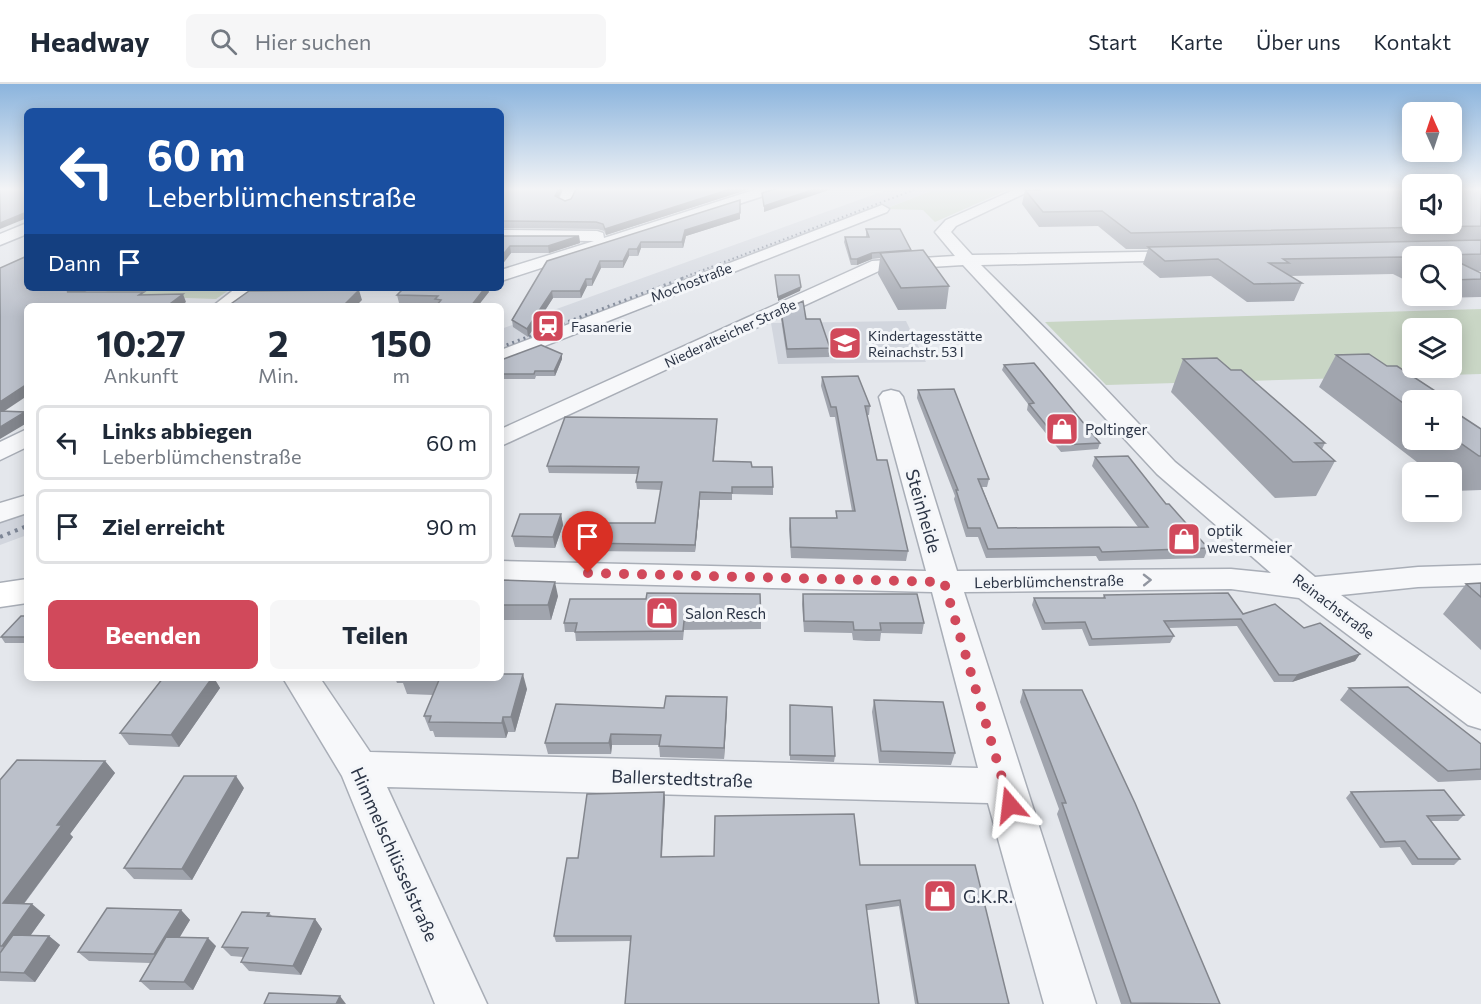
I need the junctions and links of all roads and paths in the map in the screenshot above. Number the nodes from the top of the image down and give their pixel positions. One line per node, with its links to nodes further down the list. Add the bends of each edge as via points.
1 (638, 231): 5 (street)
2 (826, 231): 11 (street, Mochostraße)
3 (944, 231): 7 (street, Reinachstraße)
4 (504, 235): 5 (street)
5 (613, 239): 8 (street)
6 (1201, 255): 7 (street, Niederalteicher Straße)
7 (966, 260): 13 (street, Niederalteicher Straße, via 878,265); 21 (street, Reinachstraße, via 1166,468)
8 (504, 275)
9 (246, 291): 10 (main road)
10 (228, 303)
11 (504, 356)
12 (891, 397): 20 (street, Steinheide)
13 (504, 437)
14 (24, 439): 15 (street)
15 (0, 452)
16 (24, 504): 17 (street)
17 (0, 513)
18 (504, 571): 20 (street, Leberblümchenstraße)
19 (1481, 575): 21 (street, Leberblümchenstraße)
20 (944, 582): 21 (street, Leberblümchenstraße, one-way to 21, via 1231,579); 27 (street, Steinheide)
21 (1308, 588): 25 (street, Reinachstraße)
22 (24, 591): 23 (main road)
23 (0, 595)
24 (303, 681): 26 (street, Himmelschlüsselstraße)
25 (1481, 714)
26 (359, 769): 27 (street, Ballerstedtstraße); 28 (street, Himmelschlüsselstraße)
27 (1004, 786): 29 (street, Steinheide)
28 (461, 1004)
29 (1070, 1004)

